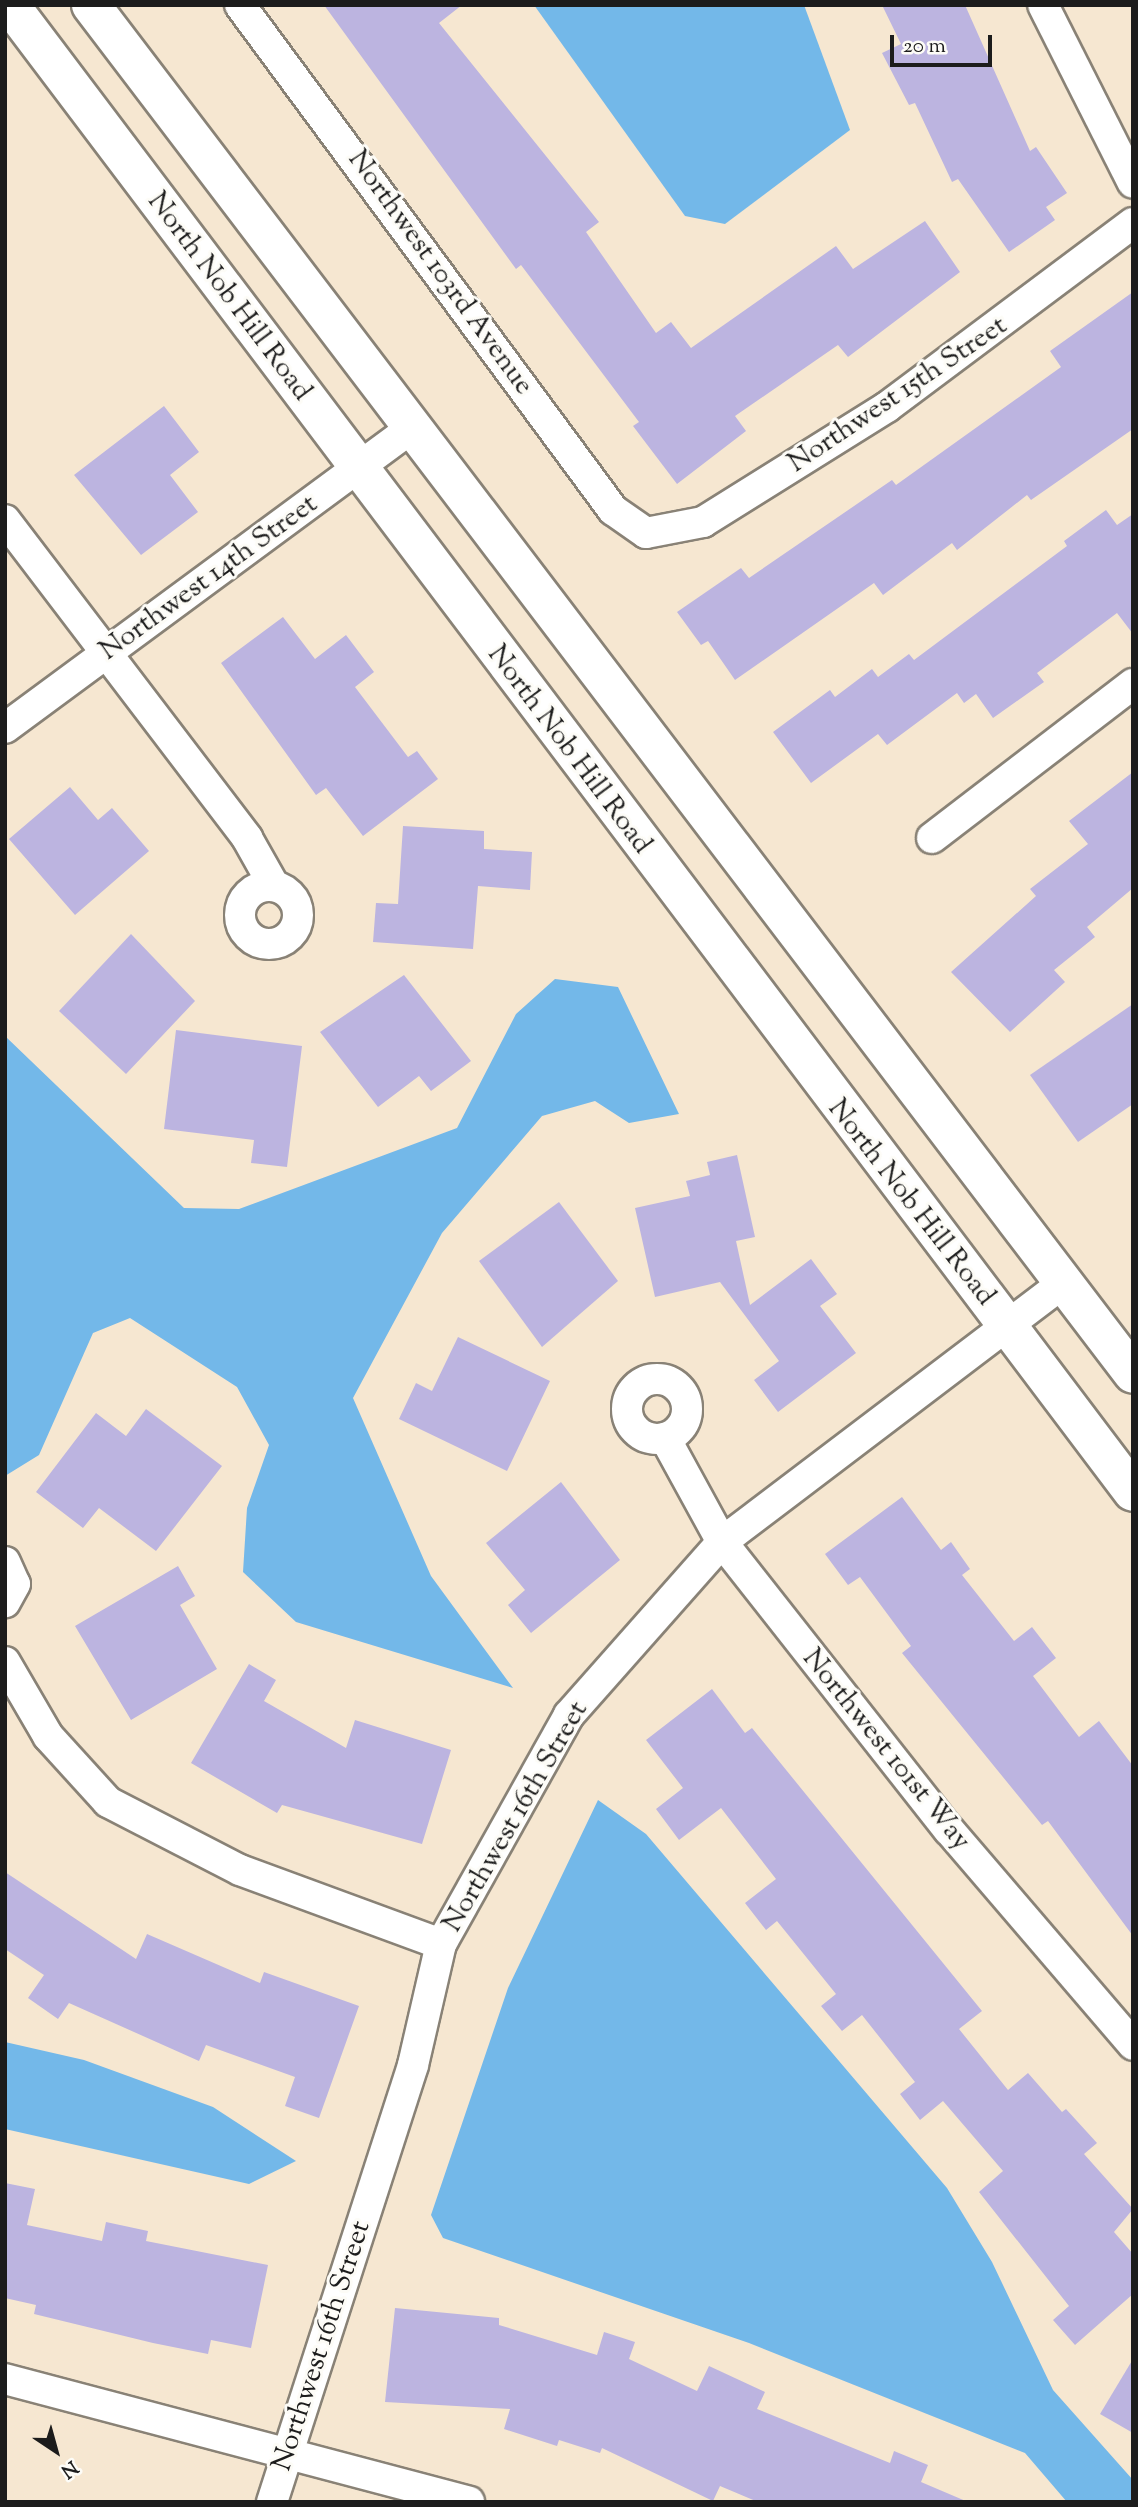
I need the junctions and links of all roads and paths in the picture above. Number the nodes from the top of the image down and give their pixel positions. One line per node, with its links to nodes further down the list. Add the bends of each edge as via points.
1 (10, 5): 8 (main road, North Nob Hill Road)
2 (91, 5): 7 (main road)
3 (240, 5): 10 (street, Northwest 103rd Avenue, via 613,510)
4 (1042, 5): 5 (street)
5 (1133, 183)
6 (1133, 223): 10 (street, Northwest 15th Street, via 887,407 703,522)
7 (413, 427): 8 (street, Northwest 14th Street); 16 (main road)
8 (357, 468): 11 (street, Northwest 14th Street); 17 (main road, North Nob Hill Road)
9 (5, 520): 11 (street)
10 (646, 533)
11 (108, 653): 13 (street, Northwest 14th Street); 15 (street, via 247,838)
12 (1133, 684): 14 (street)
13 (5, 728)
14 (932, 838)
15 (274, 886)
16 (1062, 1284): 17 (street, Northwest 16th Street); 18 (main road)
17 (1006, 1326): 20 (main road, North Nob Hill Road); 21 (street, Northwest 16th Street)
18 (1133, 1374)
19 (665, 1438): 21 (street, Northwest 101st Way)
20 (1133, 1492)
21 (722, 1542): 25 (street, Northwest 16th Street, via 569,1716); 26 (street, Northwest 101st Way, via 948,1830)
22 (5, 1562): 23 (street, via 15,1584)
23 (5, 1602)
24 (5, 1662): 25 (street, via 48,1736 108,1801 240,1870)
25 (441, 1944): 28 (street, Northwest 16th Street, via 413,2065)
26 (1133, 2045)
27 (5, 2379): 28 (street)
28 (286, 2455): 29 (street, Northwest 16th Street); 30 (street)
29 (272, 2502)
30 (469, 2502)

